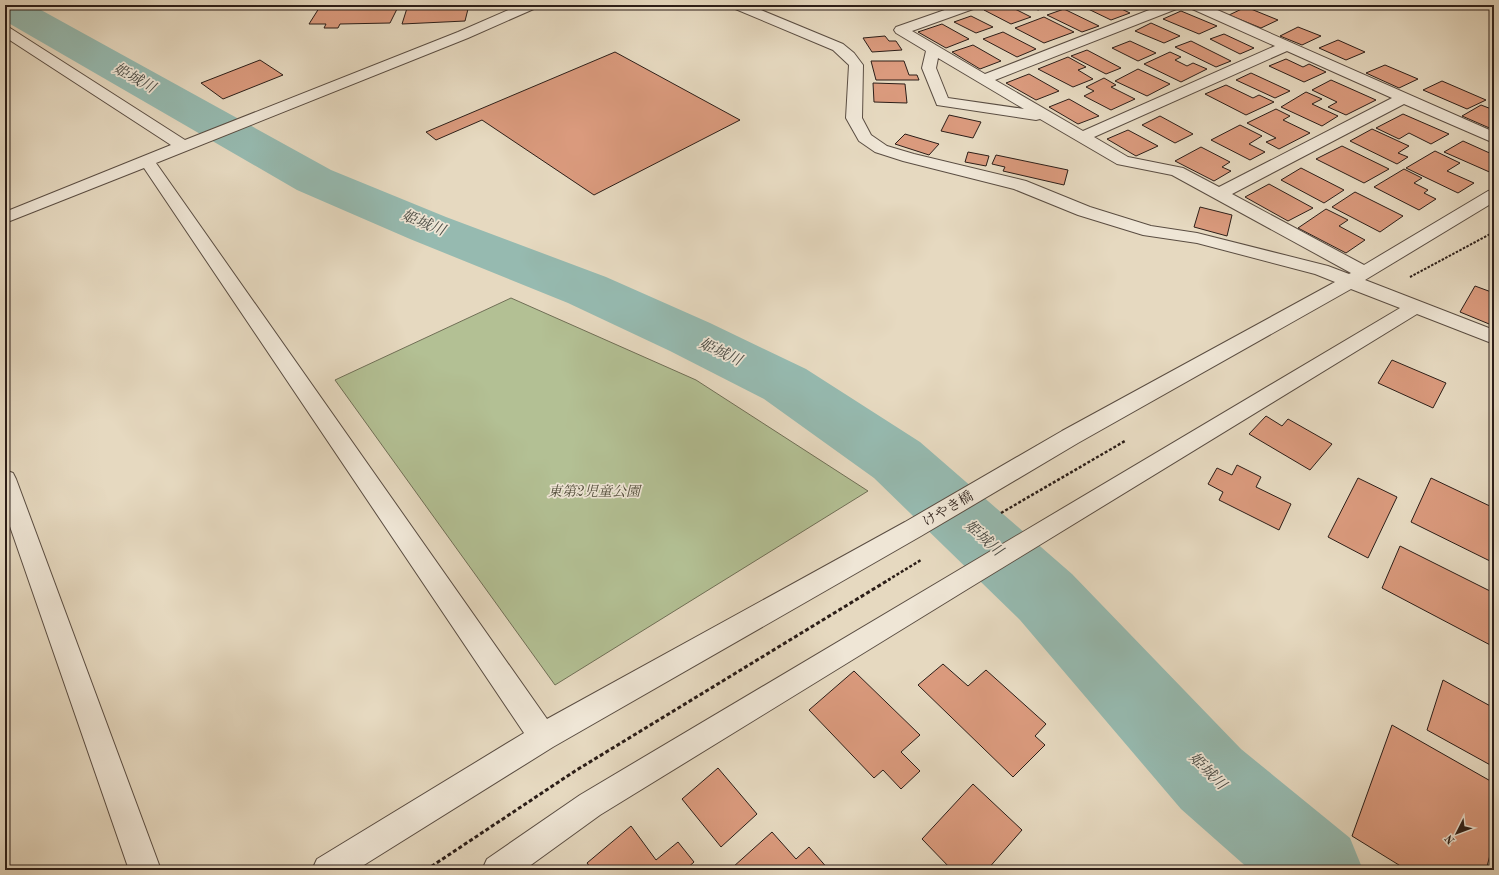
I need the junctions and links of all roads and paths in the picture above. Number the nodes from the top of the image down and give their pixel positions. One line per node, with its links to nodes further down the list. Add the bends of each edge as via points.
1 (531, 5): 14 (street, via 463,35)
2 (738, 5): 20 (street, via 838,47 849,56 856,65 854,118 865,138 881,149 1020,185 1084,211 1149,230 1197,238)
3 (971, 5): 8 (street, via 901,30)
4 (1174, 5): 9 (street)
5 (1195, 5): 7 (street)
6 (5, 31): 14 (street)
7 (1286, 46): 10 (street); 12 (street)
8 (933, 50): 9 (street); 11 (street, via 929,68 942,102)
9 (984, 80): 11 (street)
10 (1404, 98): 13 (street); 16 (street)
11 (1046, 116): 12 (street)
12 (1082, 137): 16 (street, via 1123,162 1177,171)
13 (1494, 138)
14 (183, 146): 15 (street)
15 (147, 161): 18 (street); 26 (street)
16 (1220, 194): 20 (street)
17 (1494, 196): 20 (street, けやき橋)
18 (5, 218)
19 (1494, 232): 21 (path)
20 (1357, 278): 22 (street); 26 (street, けやき橋, via 1070,437 913,529)
21 (1406, 280)
22 (1417, 306): 23 (street); 30 (street, via 590,805)
23 (1494, 337)
24 (5, 479): 27 (street)
25 (925, 558): 29 (path, via 575,771)
26 (543, 736): 28 (street, けやき橋)
27 (145, 870)
28 (328, 870)
29 (426, 870)
30 (498, 870)

